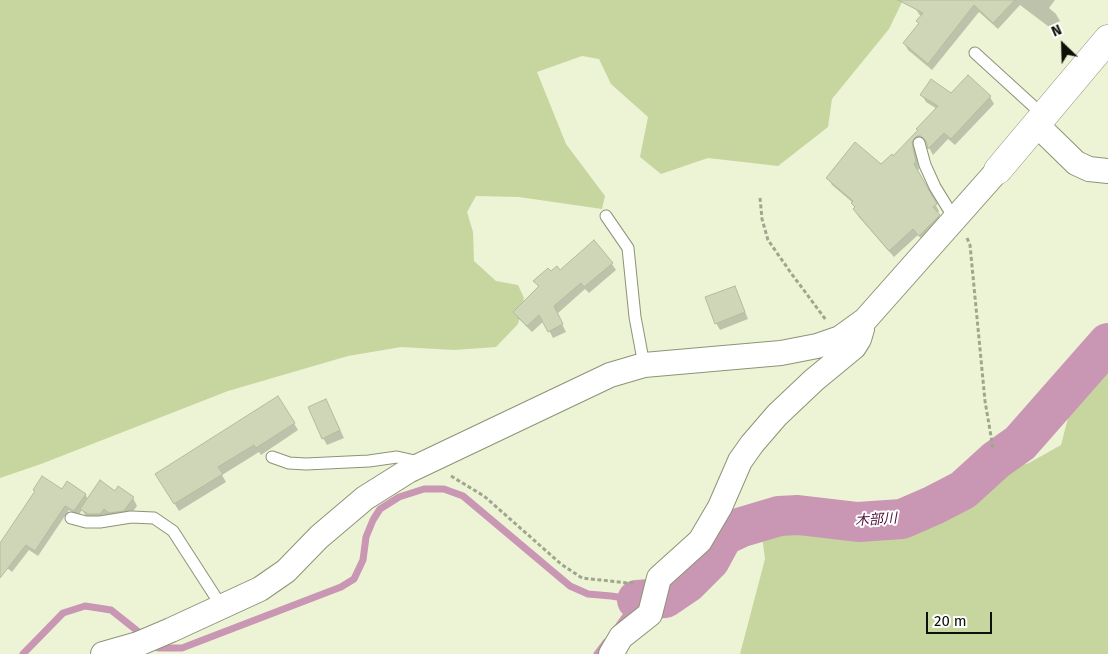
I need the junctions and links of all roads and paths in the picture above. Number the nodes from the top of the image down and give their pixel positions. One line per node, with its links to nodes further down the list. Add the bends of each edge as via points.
1 (1108, 39): 3 (street)
2 (975, 53): 3 (lane)
3 (1040, 120): 5 (street); 6 (street, via 1076,163 1089,169)
4 (919, 143): 9 (lane, via 935,187)
5 (998, 170): 9 (street)
6 (1108, 171)
7 (760, 198): 11 (path, via 768,240)
8 (606, 216): 12 (lane, via 628,248)
9 (954, 218): 10 (street); 13 (path, via 970,245 985,401)
10 (865, 320): 11 (street); 17 (street, via 854,347 777,415 752,444 740,461 720,507 700,541)
11 (840, 338): 12 (street, via 782,353)
12 (644, 365): 15 (street, via 610,375)
13 (993, 448)
14 (272, 457): 15 (lane, via 306,464 397,457)
15 (424, 464): 17 (path, via 484,496 561,564 582,578 628,583); 18 (street, via 365,498 266,585)
16 (71, 518): 18 (lane, via 100,522 131,516 154,518 173,531)
17 (659, 578): 21 (street, via 650,614 621,637)
18 (222, 607): 19 (street)
19 (137, 650): 20 (street)
20 (103, 654)
21 (611, 654)

